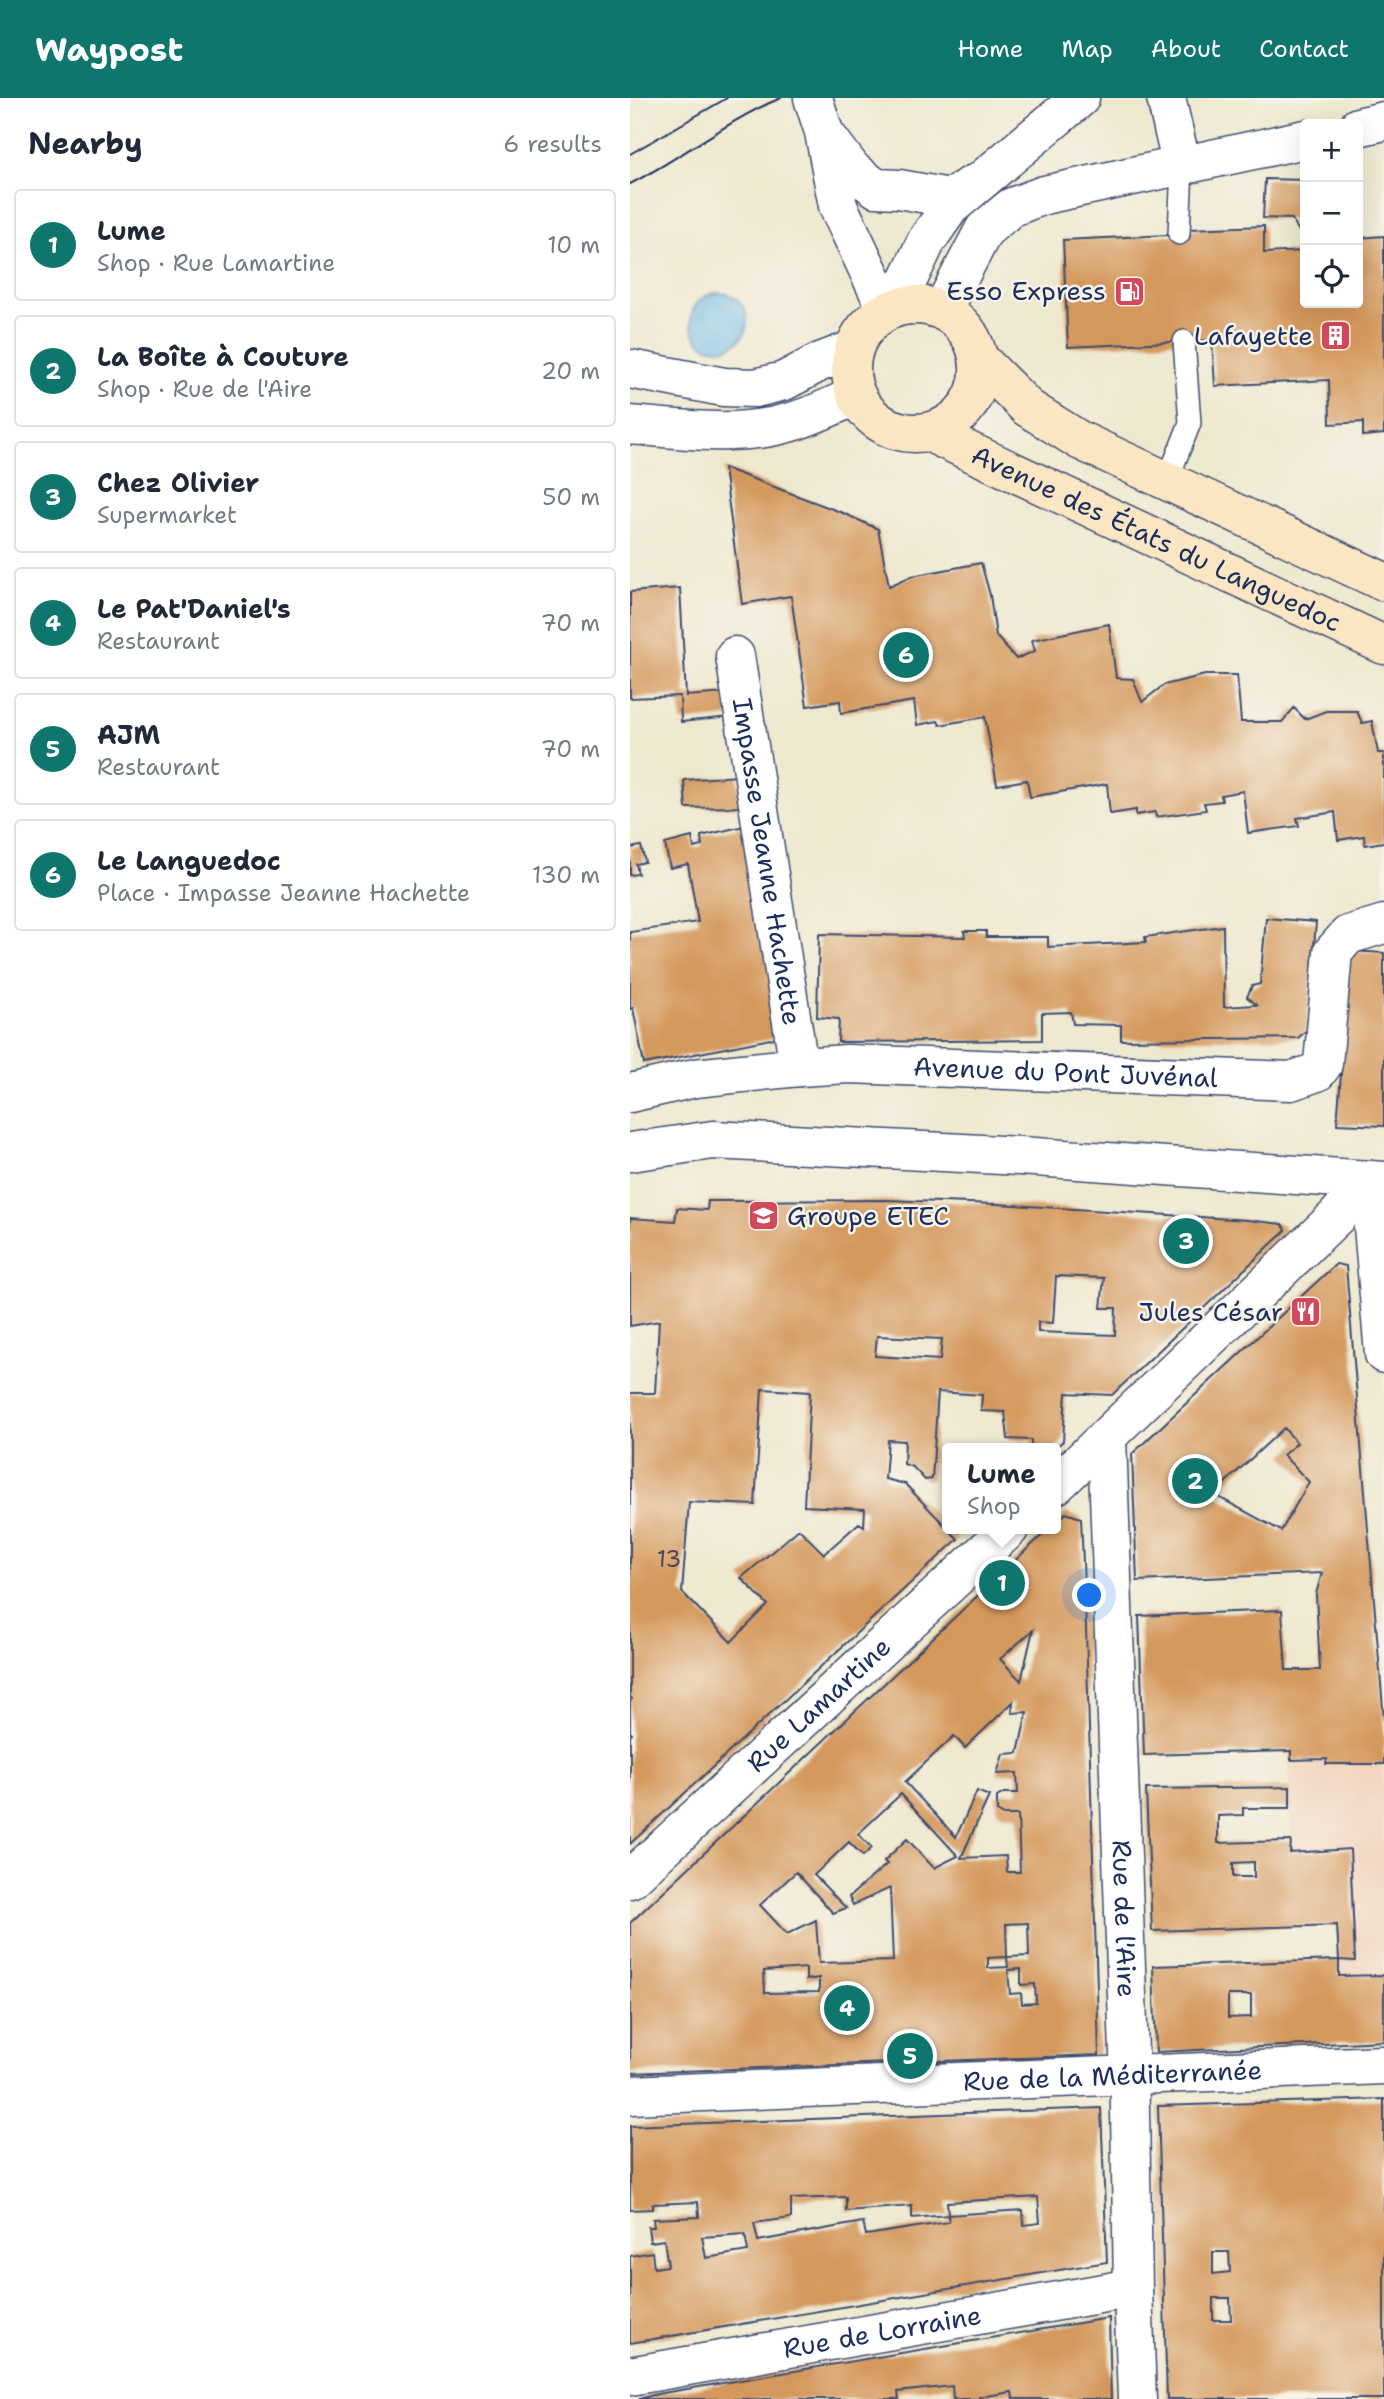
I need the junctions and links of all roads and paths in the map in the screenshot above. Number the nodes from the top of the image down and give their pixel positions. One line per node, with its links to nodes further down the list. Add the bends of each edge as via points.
1 (1080, 98): 8 (street)
2 (1166, 98): 7 (street)
3 (819, 115): 8 (street, via 853,171 876,188 949,198); 10 (street, via 838,206)
4 (1384, 121): 5 (street)
5 (1363, 126)
6 (1300, 139): 7 (street)
7 (1182, 167): 9 (lane); 11 (street, via 1044,195 1012,207 984,230)
8 (989, 176): 10 (street, via 950,207)
9 (1179, 234)
10 (891, 308): 11 (main road, via 927,305); 13 (main road, via 872,320)
11 (942, 310): 14 (main road, via 960,322)
12 (1184, 341): 19 (lane, via 1190,424)
13 (852, 350): 15 (street, via 785,381 755,388 724,387); 16 (main road)
14 (979, 359): 18 (main road, via 979,379 962,413); 19 (main road, via 1028,408 1079,440)
15 (630, 369)
16 (855, 396): 17 (street, via 790,423 755,430 711,432); 18 (main road, via 885,427 906,433)
17 (630, 425)
18 (928, 432): 21 (main road, Avenue des États du Languedoc)
19 (1167, 481): 20 (main road)
20 (1384, 582)
21 (1384, 645)
22 (735, 656): 24 (street, Impasse Jeanne Hachette)
23 (1384, 924): 24 (street, Avenue du Pont Juvénal, via 1349,935 1333,952 1323,1064 1317,1072 1291,1081 848,1064)
24 (799, 1067): 25 (street, Avenue du Pont Juvénal, via 695,1078)
25 (630, 1093)
26 (630, 1152): 27 (street, via 713,1140)
27 (1376, 1181): 28 (street); 29 (street)
28 (1384, 1354)
29 (1107, 1438): 30 (street); 34 (street, Rue de l'Aire)
30 (1061, 1480)
31 (1004, 1534): 32 (street, Rue Lamartine)
32 (630, 1879)
33 (1384, 2065): 34 (street, Rue de la Méditerranée)
34 (1129, 2077): 35 (street, Rue de la Méditerranée); 36 (street, Rue de l'Aire)
35 (630, 2095)
36 (1133, 2288): 37 (street, Rue de Lorraine); 38 (street, Rue de l'Aire)
37 (630, 2376)
38 (1138, 2399)

